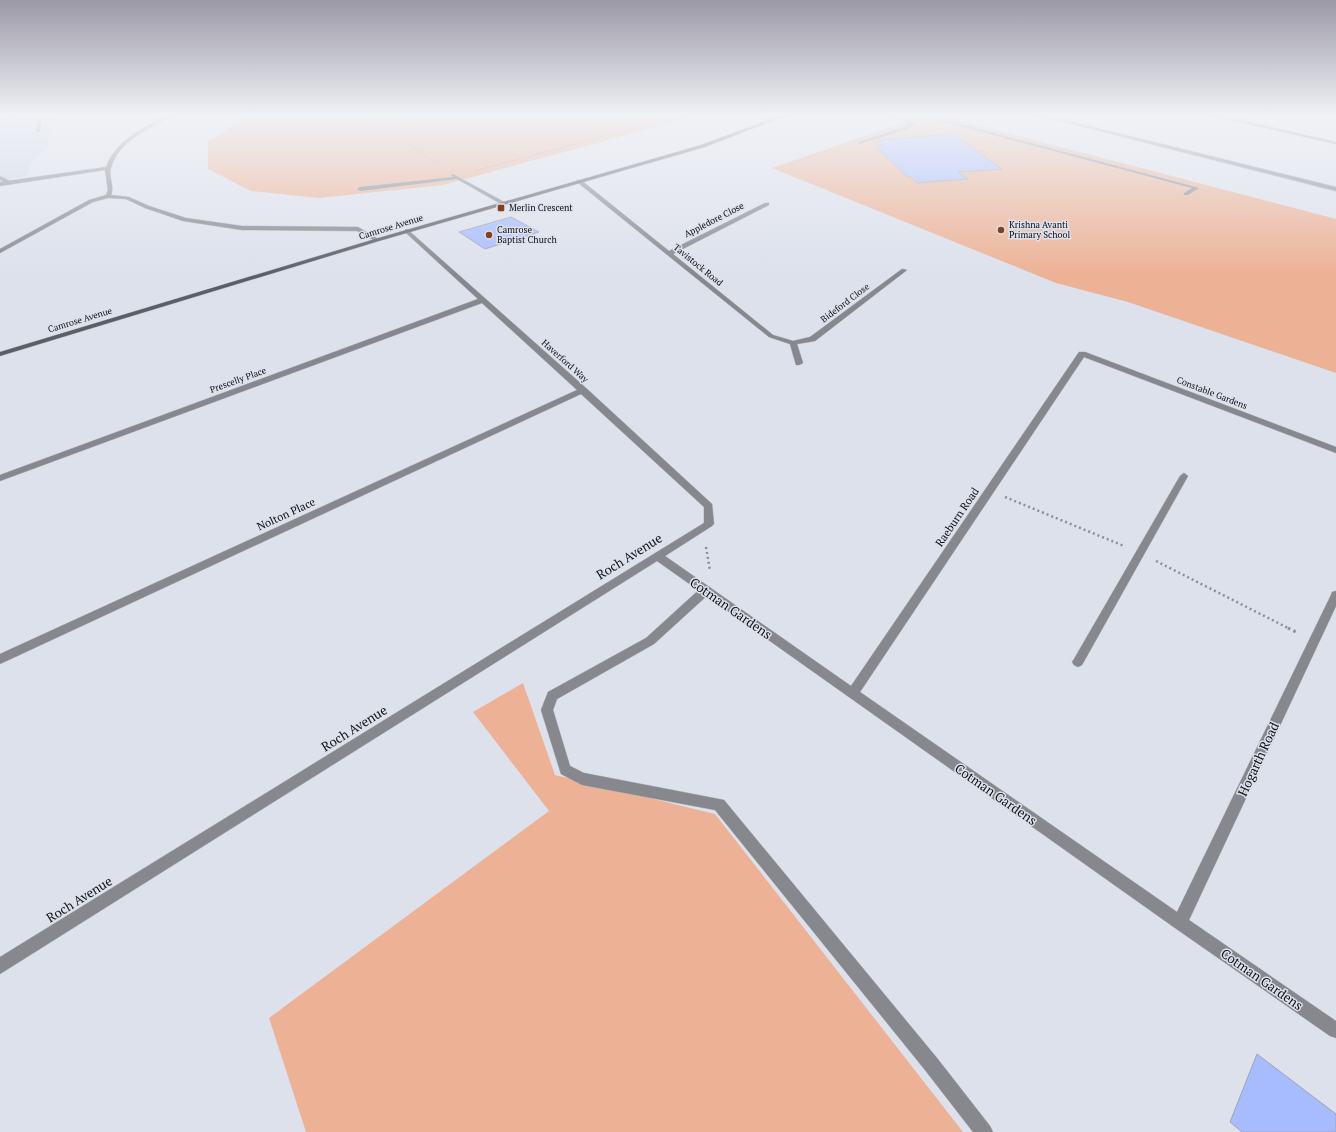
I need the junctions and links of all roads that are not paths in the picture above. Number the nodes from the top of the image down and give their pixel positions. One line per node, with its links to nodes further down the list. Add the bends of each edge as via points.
1 (108, 168): 6 (street); 12 (street, via 112,190)
2 (628, 168): 7 (street, Camrose Avenue)
3 (1119, 168): 11 (street, via 1196,188)
4 (1250, 168): 10 (street)
5 (0, 178): 6 (street)
6 (8, 182): 8 (street)
7 (579, 182): 13 (street, Camrose Avenue); 18 (street, Tavistock Road)
8 (0, 184)
9 (360, 189): 13 (street, via 454,176)
10 (1336, 189)
11 (1186, 194)
12 (108, 196): 16 (street, via 127,198 185,220 242,228 358,229); 17 (street, via 91,201)
13 (503, 203): 15 (street, Camrose Avenue)
14 (767, 204): 18 (street, Appledore Close)
15 (407, 231): 16 (street, Camrose Avenue); 20 (street, Haverford Way)
16 (377, 240): 22 (street, Camrose Avenue)
17 (0, 251)
18 (669, 253): 21 (street, Tavistock Road, via 771,336)
19 (904, 270): 21 (street, Bideford Close, via 812,339)
20 (483, 300): 25 (street, Haverford Way); 28 (street, Prescelly Place)
21 (793, 343): 24 (street)
22 (0, 354)
23 (1082, 354): 26 (street, Constable Gardens); 35 (street, Raeburn Road)
24 (799, 363)
25 (583, 390): 29 (street, Haverford Way, via 709,506 709,524); 33 (street, Nolton Place)
26 (1336, 450)
27 (1184, 476): 34 (street)
28 (0, 478)
29 (703, 528): 30 (street, Roch Avenue)
30 (657, 556): 31 (street, Cotman Gardens); 37 (street, Roch Avenue)
31 (710, 593): 35 (street, Cotman Gardens); 39 (street, via 650,641 552,696 547,710 565,770 582,778 719,804)
32 (1336, 595): 36 (street, Hogarth Road)
33 (0, 659)
34 (1078, 662)
35 (853, 693): 36 (street, Cotman Gardens)
36 (1180, 923): 38 (street, Cotman Gardens)
37 (0, 966)
38 (1336, 1030)
39 (984, 1132)

